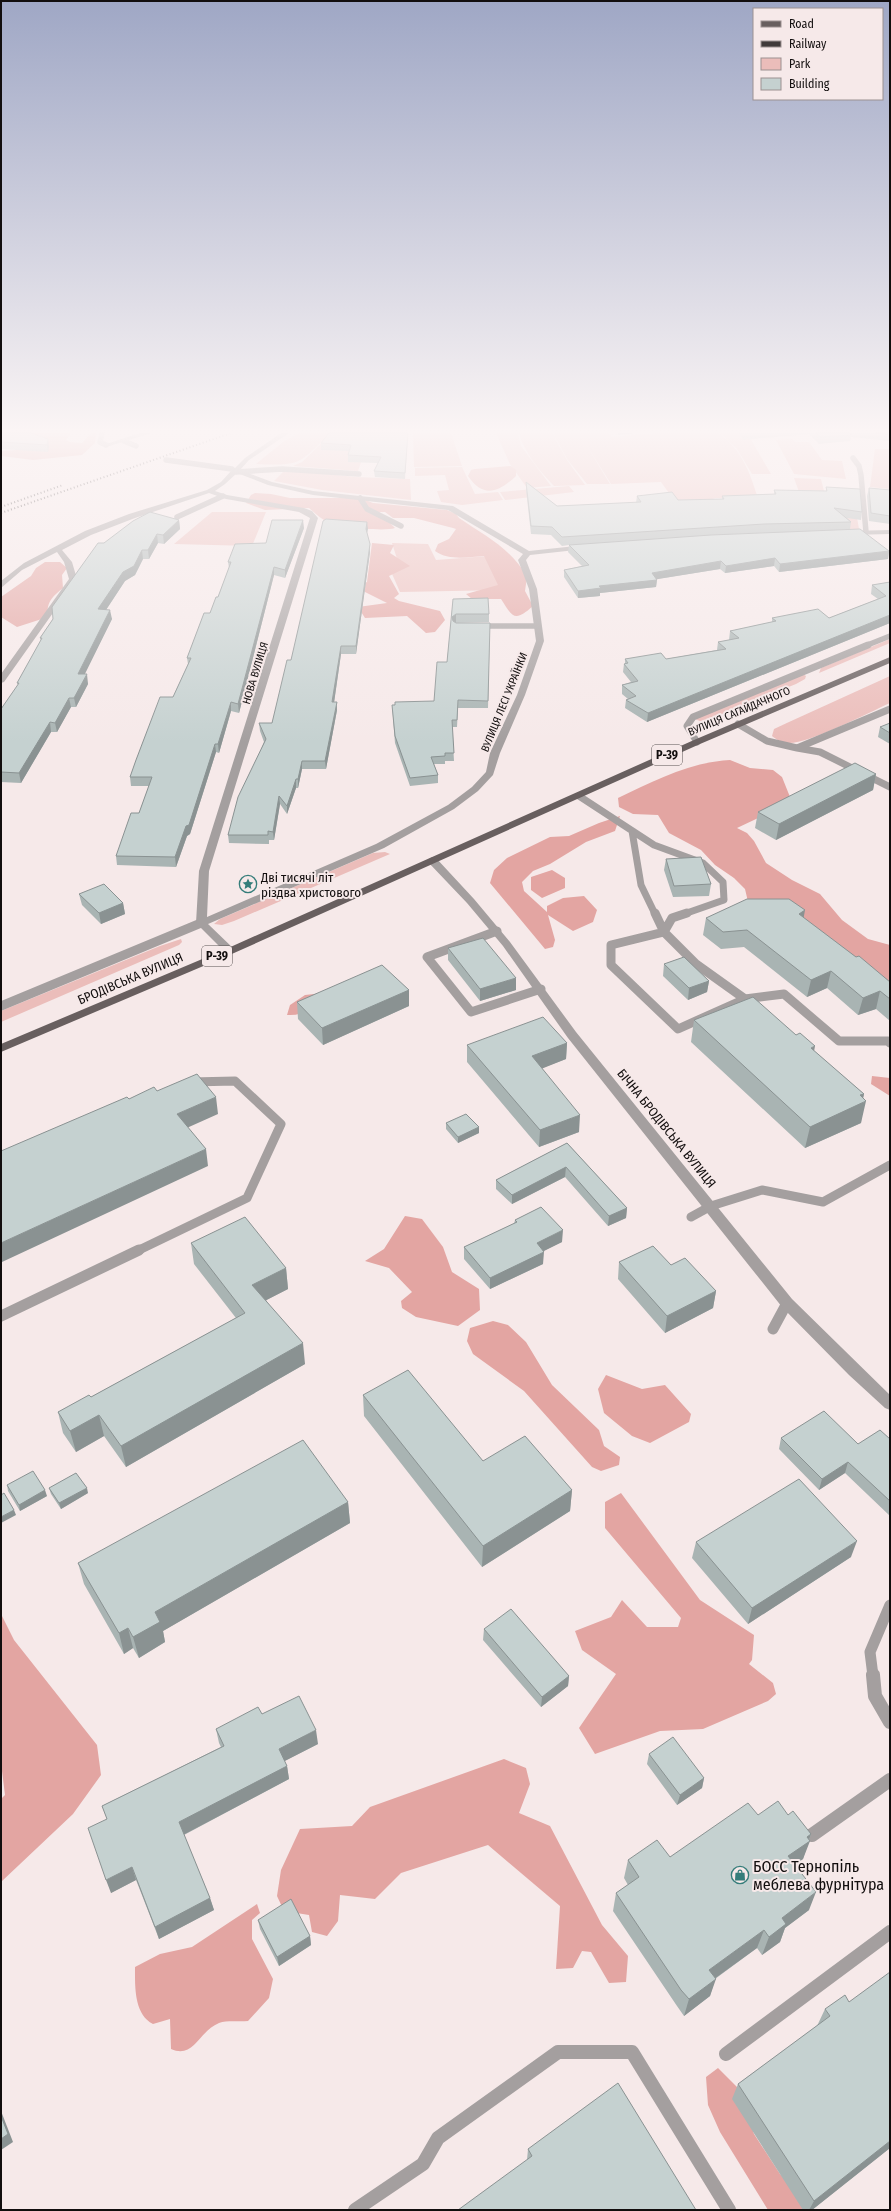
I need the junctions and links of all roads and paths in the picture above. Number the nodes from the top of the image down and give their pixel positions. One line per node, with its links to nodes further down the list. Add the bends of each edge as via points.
1 (84, 536): 5 (street)
2 (308, 536): 22 (street, НОВА ВУЛИЦЯ, via 204,871)
3 (499, 536): 6 (street)
4 (593, 546): 6 (street)
5 (58, 549): 7 (street, via 29,563 7,578); 12 (street, via 68,562 73,579)
6 (528, 553): 9 (street, ВУЛИЦЯ ЛЕСІ УКРАЇНКИ, via 522,560 533,589)
7 (1, 586)
8 (471, 626): 9 (lane)
9 (538, 626): 22 (street, ВУЛИЦЯ ЛЕСІ УКРАЇНКИ, via 540,641 521,695 495,753 490,773 475,789 451,807 380,846)
10 (890, 636): 15 (lane, via 693,717 687,726)
11 (890, 660): 14 (main road, ВУЛИЦЯ САГАЙДАЧНОГО / Р-39)
12 (1, 680)
13 (890, 709): 16 (lane)
14 (738, 724): 15 (main road, ВУЛИЦЯ САГАЙДАЧНОГО / Р-39); 16 (lane, via 767,741)
15 (697, 742): 18 (main road, ВУЛИЦЯ САГАЙДАЧНОГО / Р-39)
16 (797, 748): 17 (lane, via 820,752)
17 (890, 787)
18 (579, 796): 19 (lane); 20 (main road, ВУЛИЦЯ САГАЙДАЧНОГО / Р-39)
19 (632, 831): 24 (lane, via 641,885); 24 (lane, via 654,845 703,863 723,882 724,900 672,918)
20 (445, 854): 21 (main road, БРОДІВСЬКА ВУЛИЦЯ / Р-39)
21 (432, 860): 23 (street, БІЧНА БРОДІВСЬКА ВУЛИЦЯ, via 462,889); 25 (main road, БРОДІВСЬКА ВУЛИЦЯ / Р-39)
22 (200, 923): 25 (street); 28 (lane)
23 (498, 931): 26 (street, БІЧНА БРОДІВСЬКА ВУЛИЦЯ); 26 (lane, via 427,957 471,1012)
24 (664, 932): 27 (lane, via 696,964); 27 (lane, via 611,945 611,965 678,1029)
25 (230, 951): 30 (main road, БРОДІВСЬКА ВУЛИЦЯ / Р-39)
26 (541, 988): 33 (street, БІЧНА БРОДІВСЬКА ВУЛИЦЯ, via 572,1035)
27 (745, 999): 29 (lane, via 784,994 839,1041)
28 (1, 1006)
29 (890, 1043)
30 (1, 1048)
31 (182, 1084): 36 (lane, via 235,1081 281,1124 247,1198)
32 (890, 1165): 33 (lane, via 823,1202 762,1190)
33 (710, 1206): 34 (lane); 35 (street, БІЧНА БРОДІВСЬКА ВУЛИЦЯ)
34 (691, 1217)
35 (787, 1303): 37 (lane); 38 (street, БІЧНА БРОДІВСЬКА ВУЛИЦЯ)
36 (1, 1316)
37 (773, 1329)
38 (890, 1404)
39 (890, 1605): 40 (lane, via 870,1652 875,1696)
40 (890, 1722)
41 (890, 1780): 42 (lane)
42 (812, 1836)
43 (890, 1932): 44 (lane)
44 (726, 2054)
45 (356, 2210): 46 (lane, via 423,2164 438,2138 558,2052 632,2052)
46 (729, 2210)

